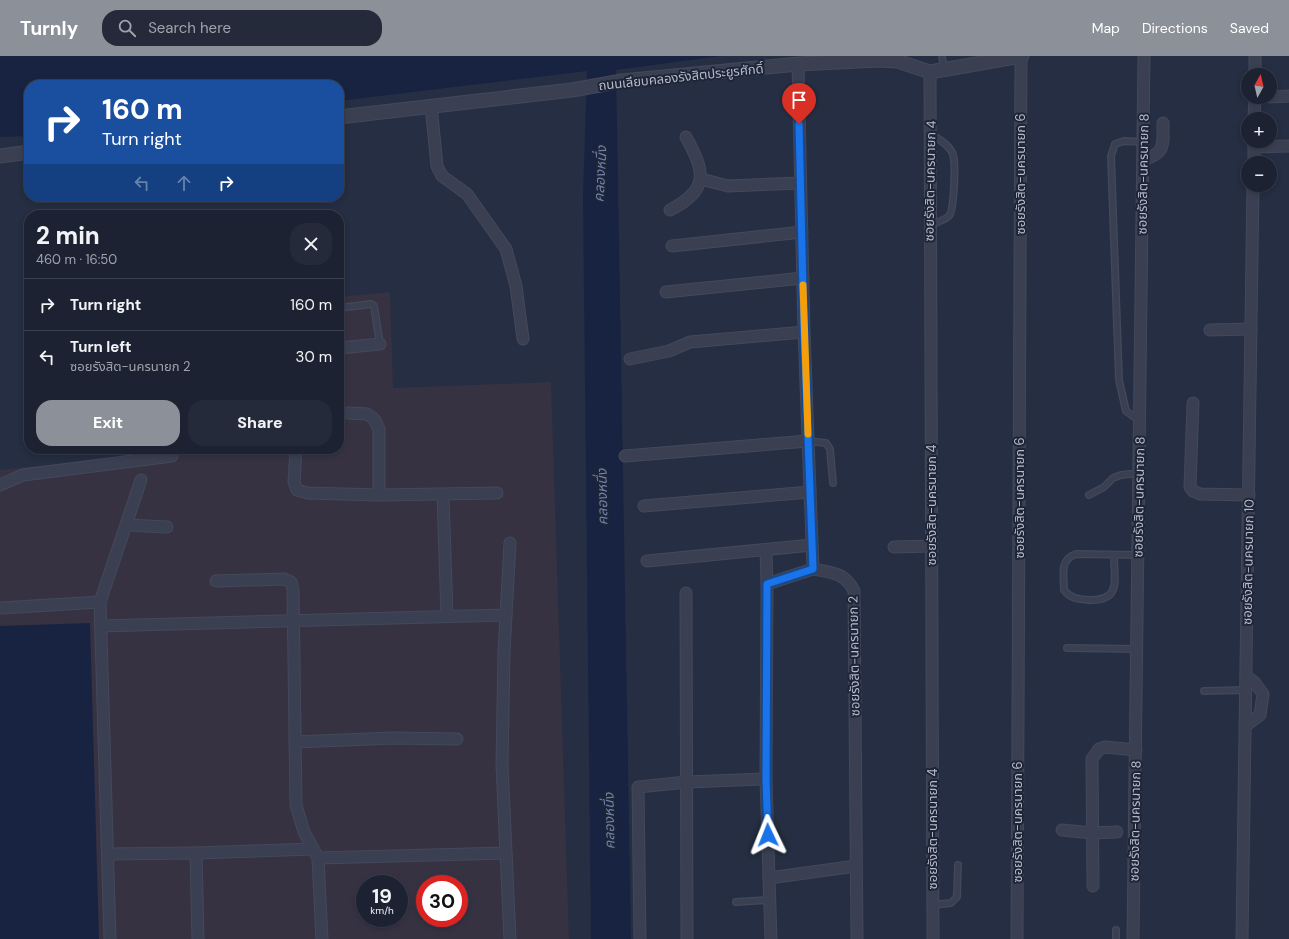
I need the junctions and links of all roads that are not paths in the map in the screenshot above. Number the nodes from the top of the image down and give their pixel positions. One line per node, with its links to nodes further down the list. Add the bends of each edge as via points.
1 (942, 56): 8 (lane)
2 (1021, 56): 8 (street, ถนนเลียบคลองรังสิตประยูรศักดิ์); 114 (street, ซอยรังสิต-นครนายก 6)
3 (1144, 56): 17 (street, ซอยรังสิต-นครนายก 8)
4 (1256, 56): 7 (street)
5 (880, 58): 6 (street, ถนนเลียบคลองรังสิตประยูรศักดิ์); 9 (street, ถนนเลียบคลองรังสิตประยูรศักดิ์)
6 (798, 64): 12 (street, ถนนเลียบคลองรังสิตประยูรศักดิ์, via 622,81 572,90); 24 (street)
7 (1255, 68)
8 (944, 70): 9 (street, ถนนเลียบคลองรังสิตประยูรศักดิ์)
9 (930, 72): 15 (street, ซอยรังสิต-นครนายก 4)
10 (1289, 96): 11 (street)
11 (1277, 97)
12 (432, 106): 13 (street, ถนนเลียบคลองรังสิตประยูรศักดิ์); 36 (street, via 437,166 442,176 468,194 506,249 516,286)
13 (344, 115)
14 (1163, 123): 22 (street, via 1160,153)
15 (932, 134): 27 (street, ซอยรังสิต-นครนายก 4); 27 (lane, via 947,146 953,155 954,198 949,216)
16 (686, 137): 23 (street, via 699,162)
17 (1143, 142): 22 (street, ซอยรังสิต-นครนายก 8); 42 (lane, via 1115,144 1111,156 1118,380 1126,410)
18 (1277, 145): 19 (street)
19 (1289, 146)
20 (24, 153): 21 (street)
21 (0, 156)
22 (1143, 160): 42 (street, ซอยรังสิต-นครนายก 8)
23 (702, 179): 24 (street, via 728,186 746,187); 26 (street, via 684,203)
24 (800, 183): 28 (street)
25 (1253, 192): 33 (street, ซอยรังสิต-นครนายก 10)
26 (670, 210)
27 (930, 225): 63 (street, ซอยรังสิต-นครนายก 4)
28 (802, 232): 29 (street); 30 (street)
29 (672, 246)
30 (803, 278): 31 (street); 35 (street)
31 (666, 292)
32 (344, 307): 37 (lane, via 370,304 374,306)
33 (1251, 329): 34 (street); 57 (street, ซอยรังสิต-นครนายก 10)
34 (1210, 330)
35 (804, 332): 39 (street, via 690,342 669,350); 43 (street)
36 (523, 339)
37 (380, 344): 38 (street)
38 (344, 348)
39 (630, 358)
40 (1193, 403): 57 (street, via 1190,488 1200,494)
41 (348, 413): 55 (street, via 367,414 374,419 379,429)
42 (1140, 421): 48 (street, ซอยรังสิต-นครนายก 8)
43 (808, 441): 47 (street); 50 (lane, via 826,444 830,449); 52 (street)
44 (151, 454): 46 (street); 51 (street, via 23,474)
45 (296, 454): 55 (street, via 294,482 297,490 308,493)
46 (172, 456)
47 (625, 456)
48 (1140, 473): 56 (lane, via 1113,478 1104,487); 67 (street, ซอยรังสิต-นครนายก 8)
49 (141, 480): 59 (street)
50 (833, 483)
51 (0, 485)
52 (810, 492): 58 (street); 62 (street)
53 (497, 493): 54 (street)
54 (443, 494): 55 (street); 76 (street)
55 (378, 495)
56 (1089, 495)
57 (1249, 495): 81 (street, ซอยรังสิต-นครนายก 10)
58 (644, 506)
59 (127, 525): 60 (street); 73 (street)
60 (167, 527)
61 (510, 543): 75 (street)
62 (812, 546): 65 (street); 69 (street)
63 (931, 546): 64 (street); 103 (street, ซอยรังสิต-นครนายก 4)
64 (894, 548)
65 (766, 550): 68 (street); 71 (street)
66 (1114, 555): 66 (lane, via 1113,589 1110,596 1101,600 1075,599 1064,590 1064,563 1068,556); 67 (lane)
67 (1138, 555): 80 (street, ซอยรังสิต-นครนายก 8)
68 (647, 561)
69 (813, 569): 71 (street); 98 (street, ซอยรังสิต-นครนายก 2, via 840,575 849,581 854,591)
70 (216, 581): 77 (street, via 284,579 291,582)
71 (767, 584): 88 (street)
72 (686, 593): 89 (street)
73 (100, 602): 74 (street); 78 (street)
74 (0, 608)
75 (506, 615): 76 (street); 94 (street, via 502,765)
76 (447, 616): 77 (street)
77 (293, 620): 78 (street); 86 (street)
78 (100, 626): 95 (street)
79 (1067, 648): 80 (lane)
80 (1137, 649): 87 (street, ซอยรังสิต-นครนายก 8)
81 (1246, 676): 82 (street, ซอยรังสิต-นครนายก 10); 84 (street, via 1263,694 1260,715)
82 (1246, 690): 83 (lane); 84 (street, ซอยรังสิต-นครนายก 10)
83 (1204, 691)
84 (1245, 726): 117 (street, ซอยรังสิต-นครนายก 10)
85 (457, 739): 86 (street, via 393,738)
86 (295, 742): 96 (street, via 296,806 304,832)
87 (1136, 750): 91 (street, via 1105,747 1095,752 1092,759); 116 (street, ซอยรังสิต-นครนายก 8)
88 (766, 779): 89 (street); 99 (street)
89 (687, 782): 109 (street, via 640,786 637,789); 110 (street)
90 (1062, 830): 91 (street)
91 (1092, 832): 92 (street); 100 (street)
92 (1118, 832)
93 (196, 853): 95 (street); 96 (street); 106 (street)
94 (506, 853): 96 (street); 108 (street)
95 (108, 854): 105 (street)
96 (316, 854): 107 (street)
97 (958, 865): 103 (lane, via 957,897 951,903)
98 (856, 866): 99 (street); 112 (street, ซอยรังสิต-นครนายก 2)
99 (769, 878): 101 (street)
100 (1093, 886)
101 (769, 900): 102 (lane); 111 (street)
102 (736, 902)
103 (932, 906): 113 (street, ซอยรังสิต-นครนายก 4)
104 (1116, 930): 115 (lane)
105 (110, 939)
106 (198, 939)
107 (322, 939)
108 (510, 939)
109 (640, 939)
110 (687, 939)
111 (771, 939)
112 (857, 939)
113 (933, 939)
114 (1017, 939)
115 (1116, 939)
116 (1133, 939)
117 (1242, 939)

